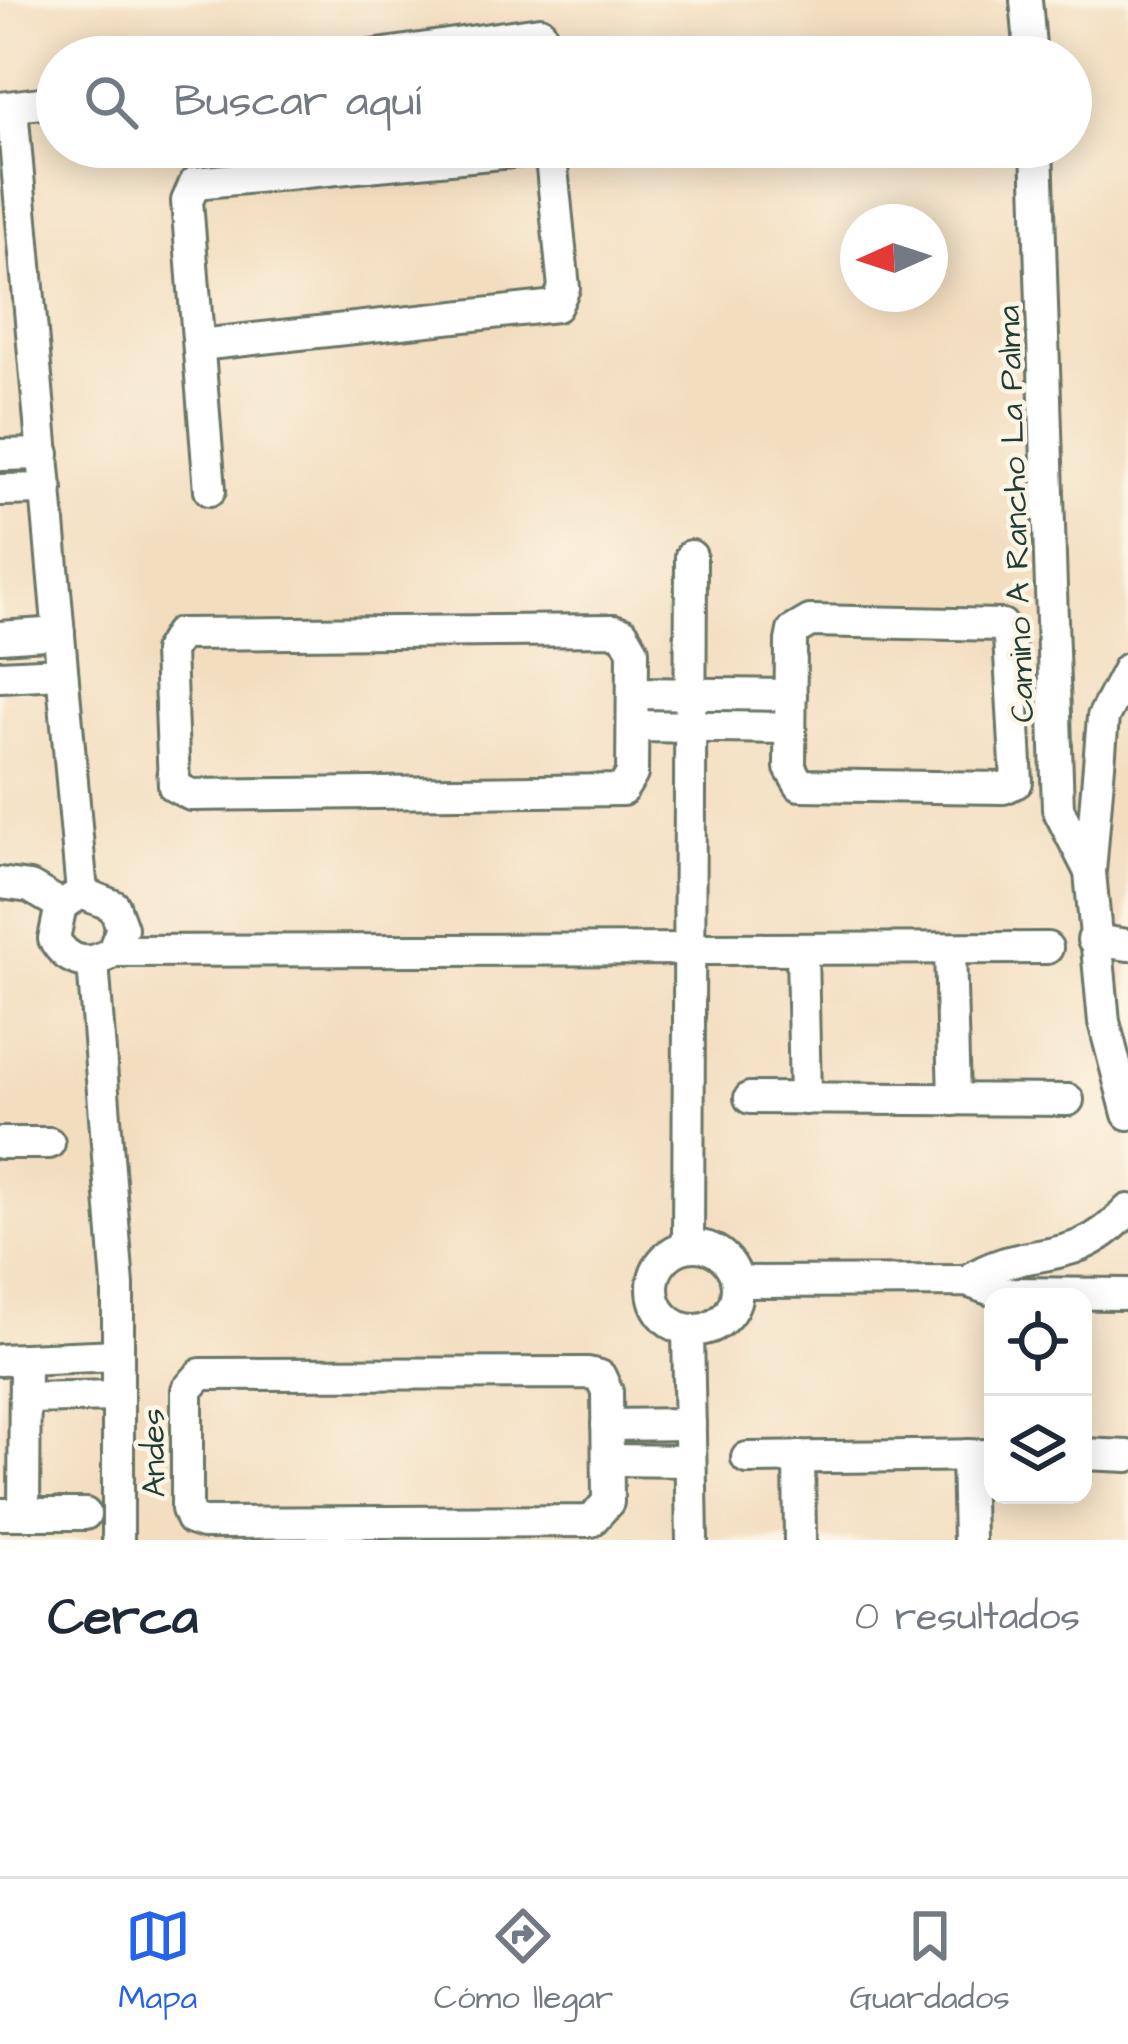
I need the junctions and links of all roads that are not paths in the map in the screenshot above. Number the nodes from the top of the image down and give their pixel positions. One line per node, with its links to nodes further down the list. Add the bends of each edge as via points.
1 (1026, 0): 4 (street)
2 (540, 32): 3 (street)
3 (513, 36)
4 (1029, 36)
5 (36, 104): 6 (street)
6 (6, 108): 10 (street)
7 (274, 168): 11 (street, via 205,180 189,191)
8 (554, 168): 11 (street, via 562,298 546,309)
9 (1038, 168): 30 (street, Camino A Rancho La Palma, via 1058,808)
10 (12, 247): 12 (street)
11 (199, 345): 16 (street)
12 (44, 454): 13 (street); 14 (street)
13 (0, 455)
14 (47, 489): 15 (street); 18 (street)
15 (0, 490)
16 (210, 490)
17 (691, 556): 24 (street)
18 (58, 634): 19 (street); 21 (street)
19 (0, 637)
20 (1128, 669): 26 (street)
21 (62, 673): 22 (street); 32 (street)
22 (0, 676)
23 (633, 693): 24 (street); 27 (street); 27 (street, via 630,640 614,630 189,631 169,651 171,776 191,795 613,792 632,773)
24 (693, 694): 25 (street); 28 (street)
25 (790, 695): 29 (street); 29 (street, via 791,640 800,624 1002,625 1017,782 810,788 793,778)
26 (1116, 719): 30 (street)
27 (633, 726): 28 (street)
28 (693, 727): 29 (street); 38 (street)
29 (790, 728)
30 (1090, 872): 33 (street)
31 (0, 883): 32 (street)
32 (71, 899): 39 (street, via 114,905 122,928); 39 (street, via 52,927 55,939 69,958)
33 (1093, 940): 34 (street); 44 (street)
34 (1128, 945)
35 (1047, 948): 36 (street)
36 (950, 949): 37 (street); 42 (street)
37 (802, 951): 38 (street); 41 (street)
38 (692, 952): 39 (street); 48 (street)
39 (103, 956): 54 (street)
40 (750, 1098): 41 (street)
41 (805, 1099): 42 (street)
42 (954, 1100): 43 (street)
43 (1068, 1100)
44 (1128, 1114)
45 (0, 1143): 46 (street)
46 (49, 1143)
47 (1128, 1210): 49 (street)
48 (688, 1246): 51 (street, via 724,1258); 53 (street, via 657,1269 652,1295 664,1319)
49 (1083, 1249): 50 (street, via 1000,1264); 52 (street)
50 (968, 1281): 51 (street); 52 (street, via 1000,1293)
51 (737, 1282): 53 (street, via 725,1318)
52 (1115, 1294)
53 (688, 1331): 58 (street)
54 (118, 1355): 55 (street); 56 (street)
55 (13, 1359): 57 (street)
56 (118, 1396): 57 (street); 69 (street)
57 (25, 1398): 67 (street)
58 (690, 1424): 59 (street); 66 (street)
59 (608, 1425): 65 (street, Andes); 65 (street, Andes, via 607,1391 601,1376 588,1373 201,1374 188,1390 187,1509 203,1523 591,1521 608,1502)
60 (1092, 1454): 62 (street)
61 (980, 1455): 63 (street); 72 (street)
62 (1128, 1456)
63 (799, 1457): 64 (street); 71 (street)
64 (747, 1458)
65 (608, 1460): 66 (street)
66 (690, 1461): 70 (street)
67 (12, 1514): 68 (street)
68 (86, 1514)
69 (118, 1540)
70 (692, 1540)
71 (800, 1540)
72 (969, 1540)

